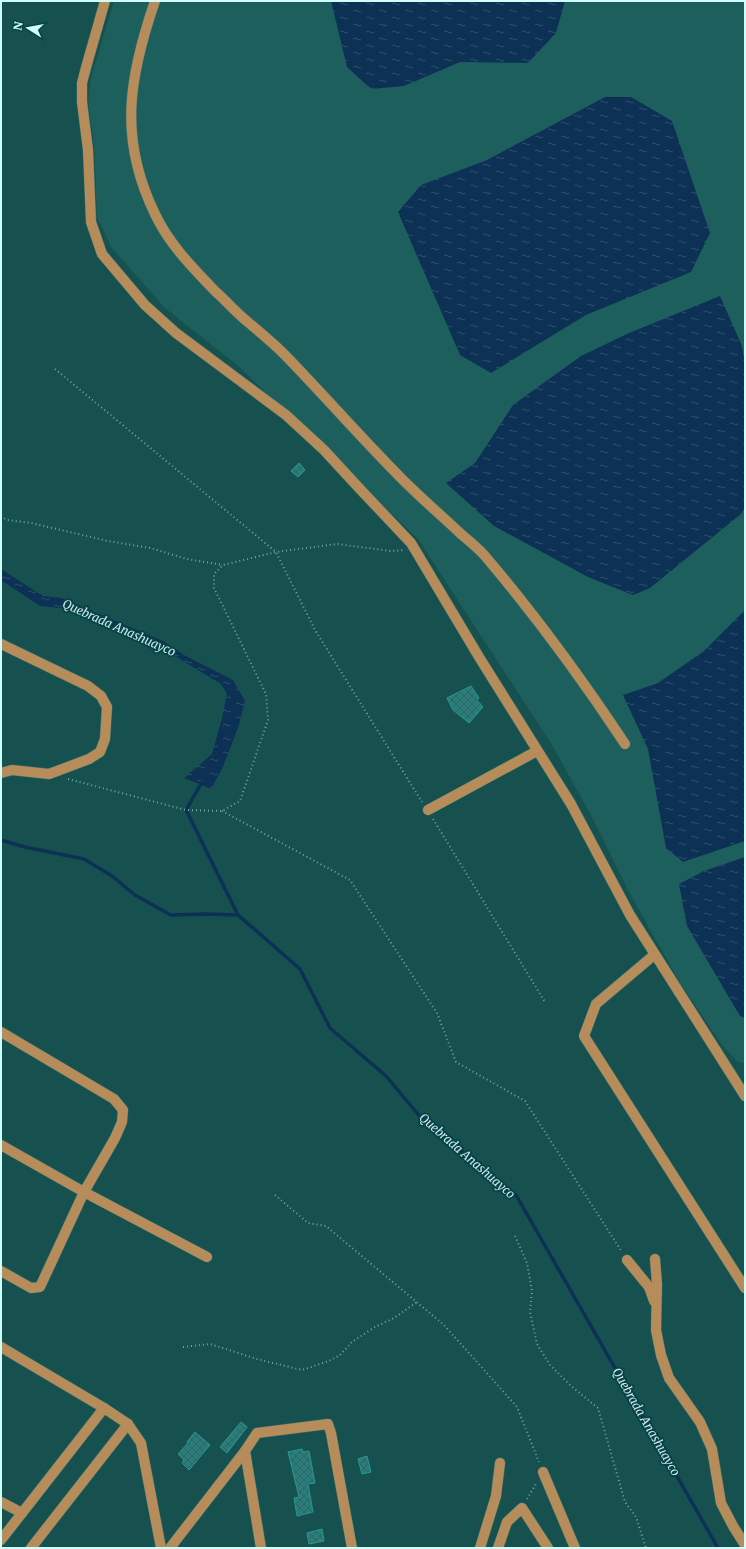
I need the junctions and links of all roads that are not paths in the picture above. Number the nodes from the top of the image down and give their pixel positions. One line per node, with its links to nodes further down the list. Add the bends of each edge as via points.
1 (105, 1): 5 (street, via 82,83 91,222 102,254 145,305 176,333 286,415 324,450 411,543)
2 (155, 1): 4 (street, via 137,63 131,106 131,128 133,147 144,189 169,239 190,265 283,353 404,481 483,554 586,685)
3 (1, 644): 6 (street, via 88,686 101,696 107,707 105,739 100,752 89,759 49,774 12,770)
4 (625, 744)
5 (537, 751): 7 (street); 8 (street, via 571,804)
6 (1, 773)
7 (428, 810)
8 (654, 955): 10 (street); 18 (street, via 596,1004 584,1036)
9 (1, 1032): 13 (street, via 114,1099 123,1110 122,1122 115,1138)
10 (742, 1086): 11 (street)
11 (745, 1096)
12 (2, 1147): 13 (street)
13 (84, 1192): 14 (street); 17 (street, via 40,1287 31,1288)
14 (207, 1257)
15 (655, 1259): 19 (street, via 658,1284)
16 (627, 1260): 19 (street, via 649,1287)
17 (1, 1271)
18 (745, 1288)
19 (656, 1305): 29 (street, via 656,1330 669,1378 700,1422 712,1449 721,1504)
20 (1, 1347): 21 (street)
21 (104, 1408): 22 (street); 27 (street)
22 (128, 1424): 30 (street); 31 (street, via 141,1443)
23 (245, 1451): 32 (street); 33 (street); 34 (street, via 257,1433 328,1424)
24 (500, 1463): 35 (street, via 496,1496)
25 (543, 1472): 38 (street)
26 (1, 1502): 27 (street)
27 (22, 1513): 28 (street)
28 (1, 1540)
29 (745, 1545)
30 (31, 1548)
31 (161, 1548)
32 (170, 1548)
33 (261, 1548)
34 (352, 1548)
35 (480, 1548)
36 (498, 1548): 37 (street, via 507,1522 522,1508)
37 (548, 1548)
38 (575, 1548)

